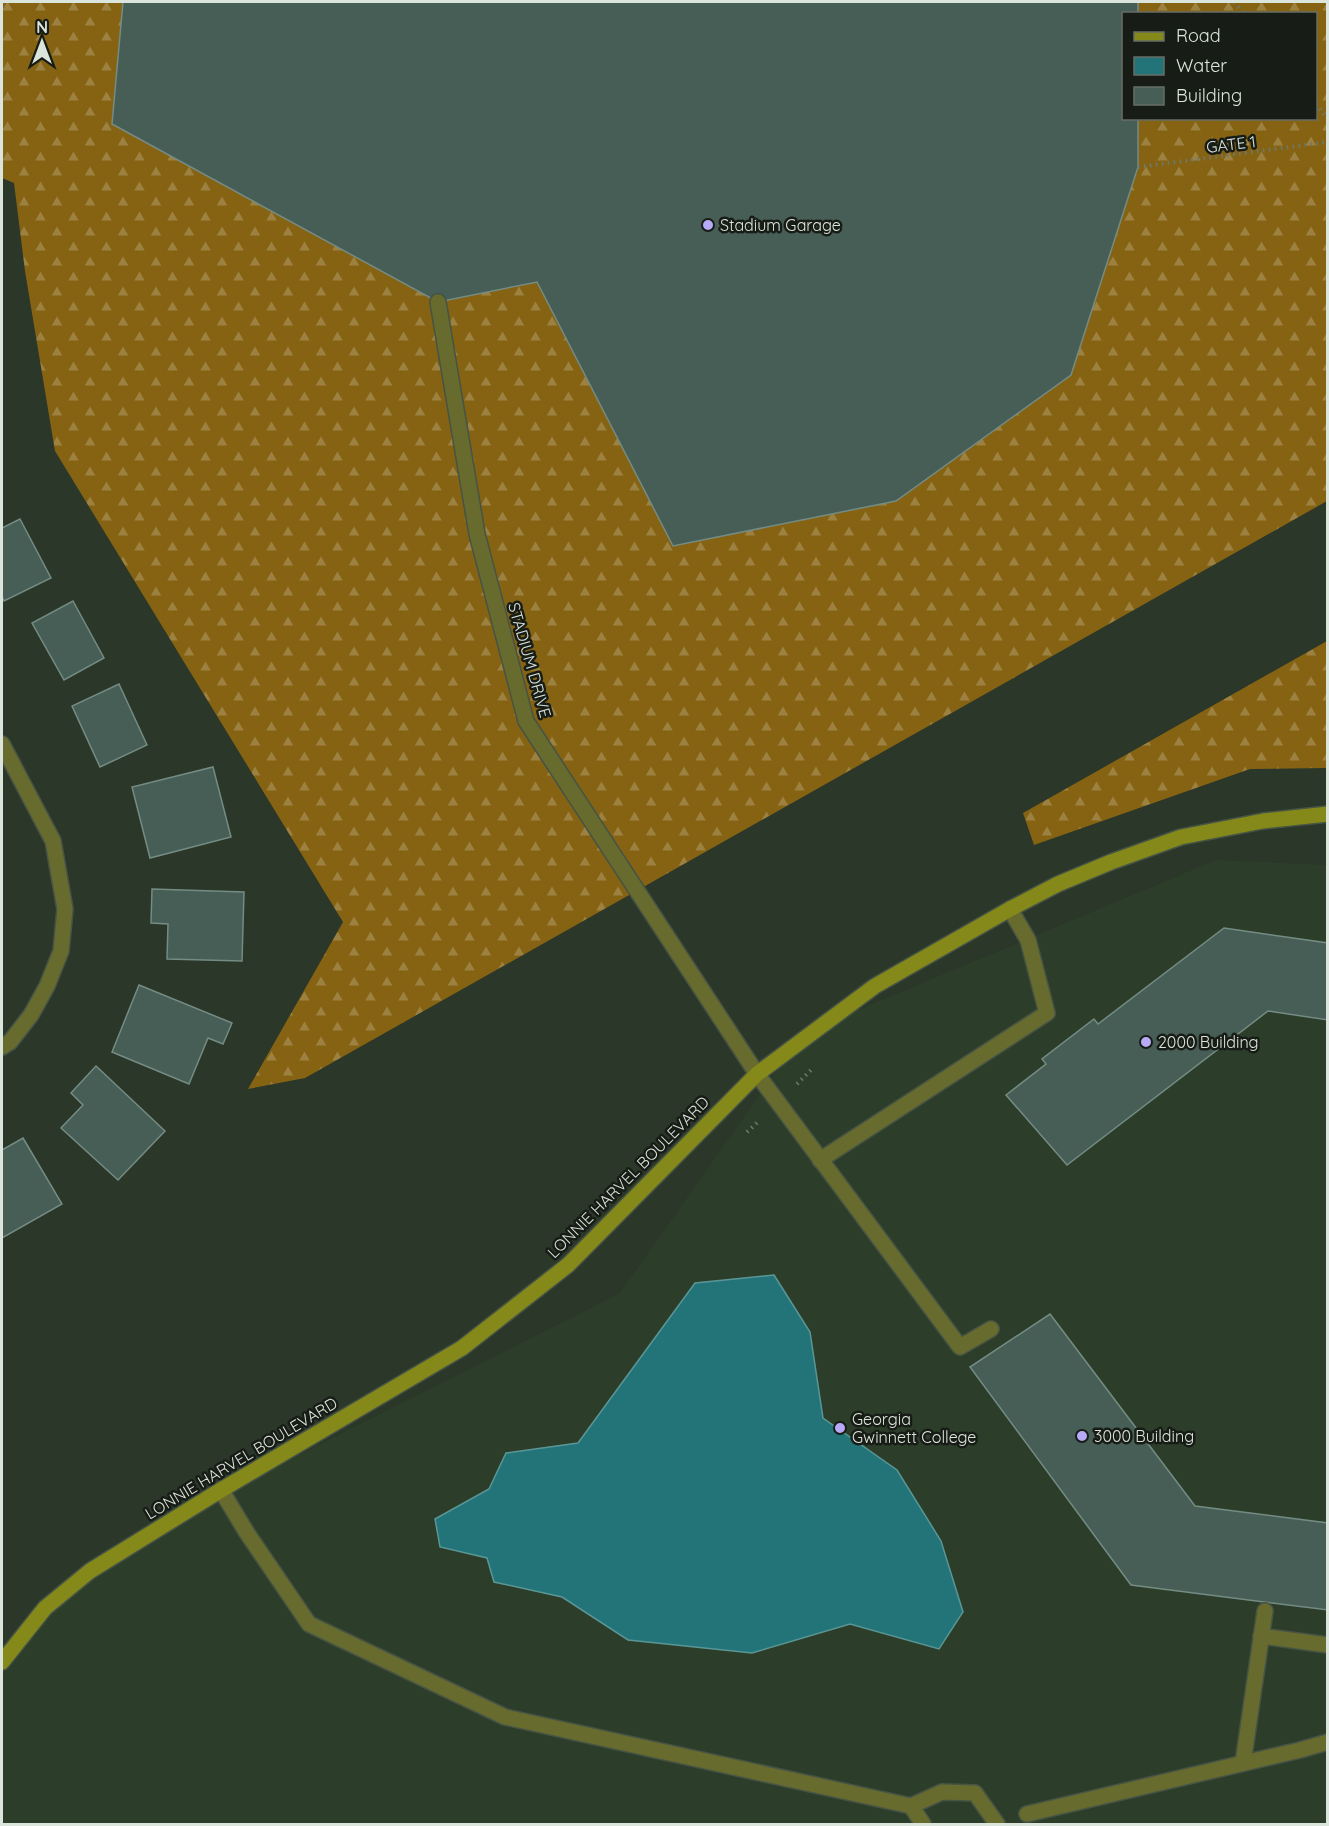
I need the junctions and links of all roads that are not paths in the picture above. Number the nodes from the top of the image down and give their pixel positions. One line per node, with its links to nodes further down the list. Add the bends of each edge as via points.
1 (438, 302): 6 (street, STADIUM DRIVE, via 477,534 526,721)
2 (2, 744): 5 (street, via 53,841 65,909 61,951 47,986 31,1016)
3 (1328, 814): 4 (street, LONNIE HARVEL BOULEVARD, via 1263,821 1180,837 1058,884)
4 (1011, 909): 6 (street, LONNIE HARVEL BOULEVARD, via 874,986); 7 (street, via 1028,940 1047,1013)
5 (2, 1047)
6 (757, 1074): 7 (street, STADIUM DRIVE); 9 (street, LONNIE HARVEL BOULEVARD, via 568,1265 462,1348)
7 (820, 1160): 8 (street, STADIUM DRIVE, via 960,1347)
8 (991, 1329)
9 (221, 1490): 13 (street, LONNIE HARVEL BOULEVARD, via 63,1593 45,1608); 16 (street, via 309,1624 505,1717)
10 (1265, 1611): 11 (street)
11 (1261, 1636): 12 (street); 15 (street)
12 (1328, 1645)
13 (2, 1662)
14 (1328, 1742): 15 (street)
15 (1243, 1763): 17 (street)
16 (911, 1806): 18 (street); 19 (street, via 942,1792 975,1793)
17 (1027, 1814)
18 (923, 1824)
19 (997, 1824)

